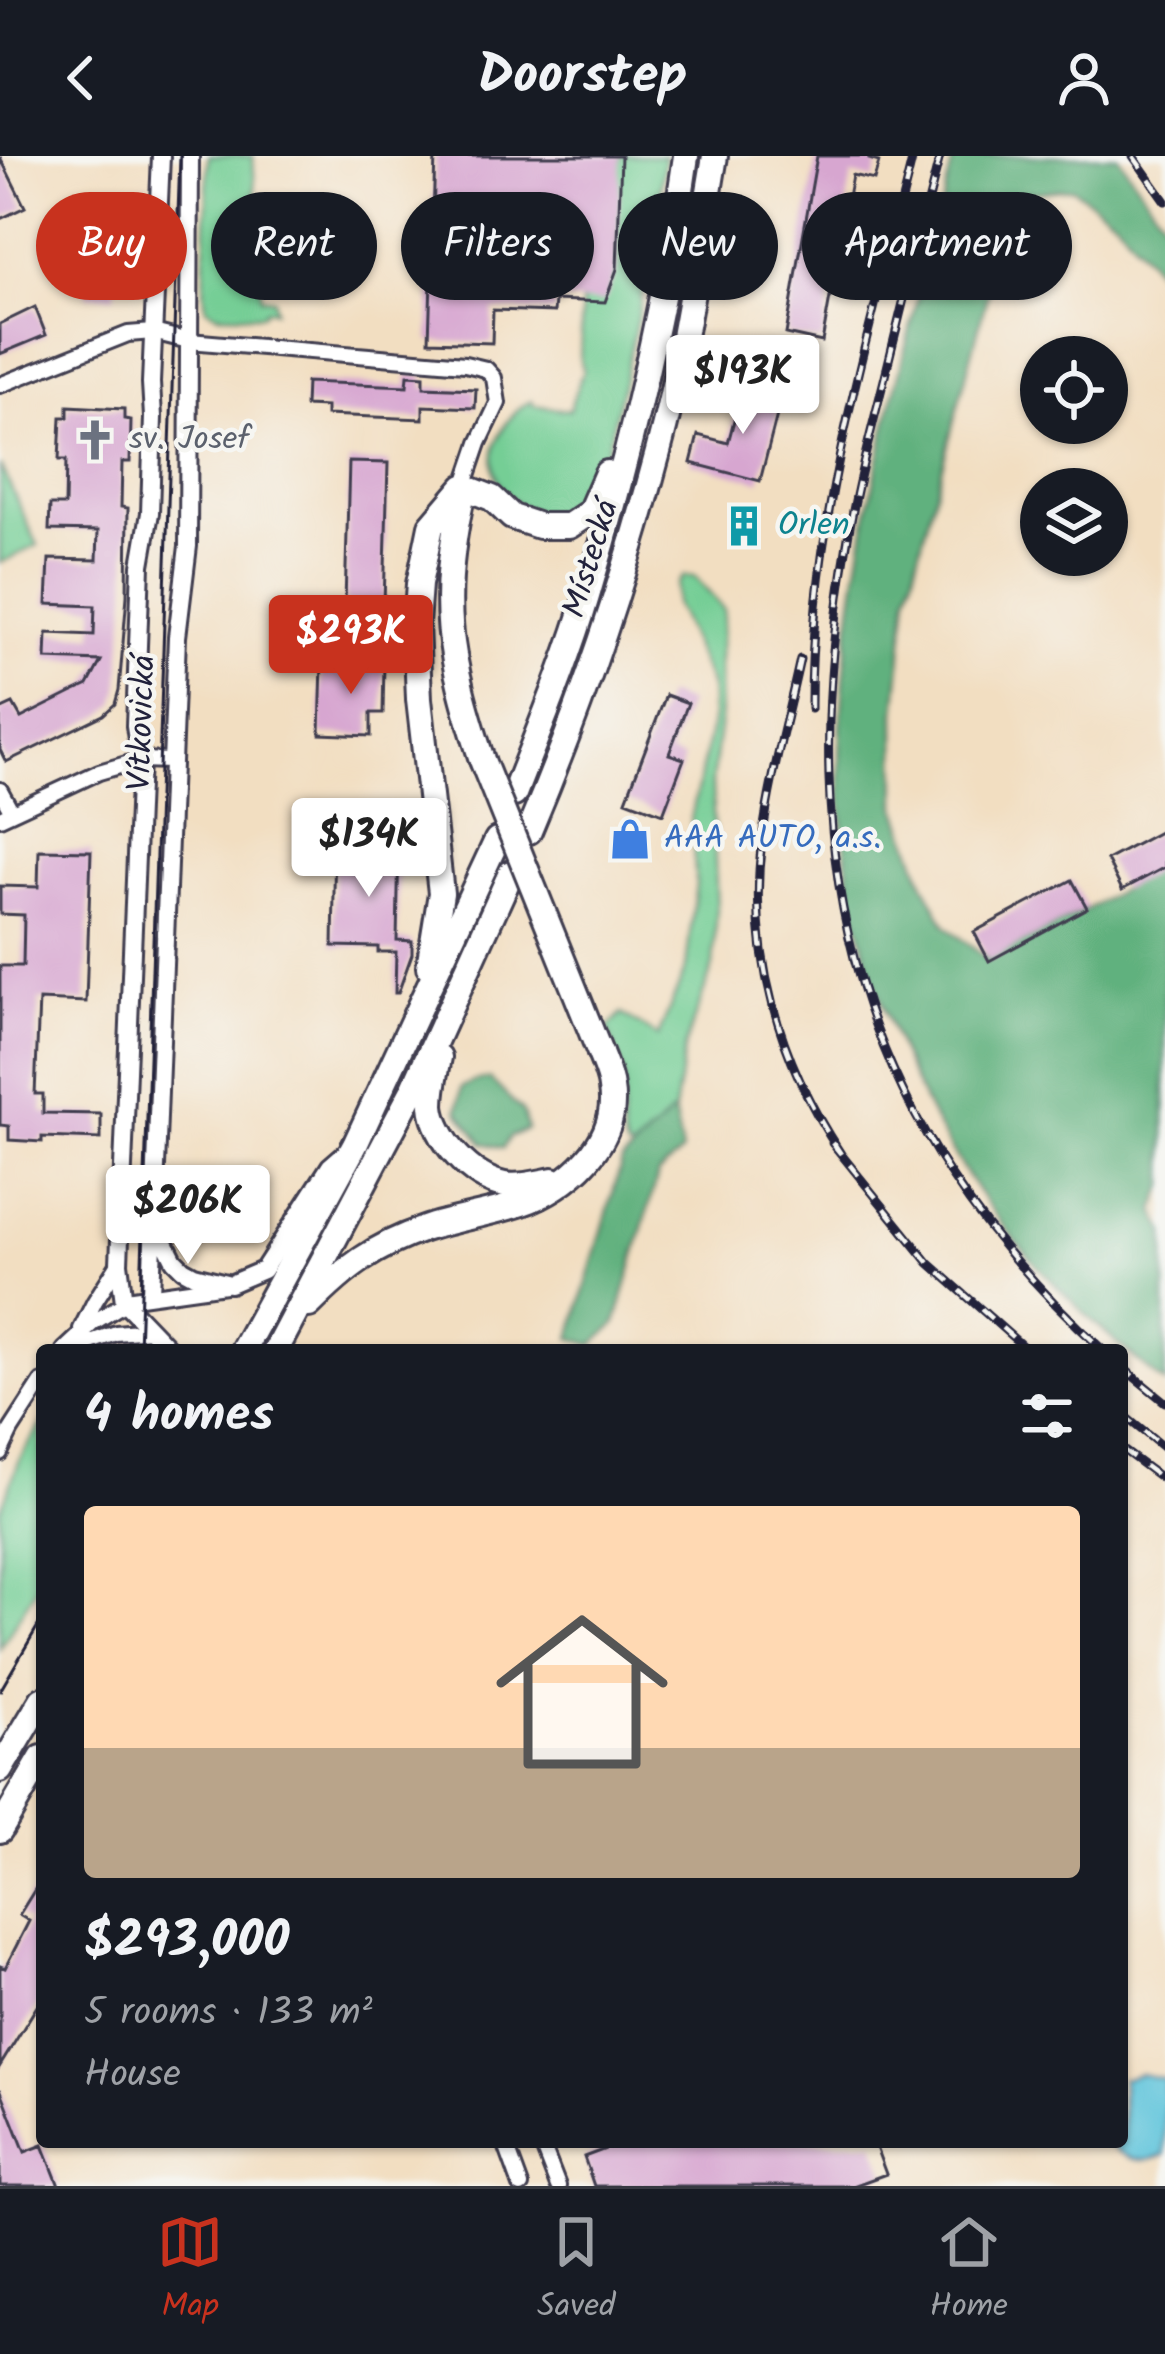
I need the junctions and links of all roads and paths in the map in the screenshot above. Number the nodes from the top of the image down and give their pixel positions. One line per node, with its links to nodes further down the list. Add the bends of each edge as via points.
1 (161, 156): 5 (street, Vítkovická)
2 (190, 156): 6 (street, Vítkovická)
3 (686, 156): 8 (highway, Místecká)
4 (715, 156): 15 (highway, Místecká, via 659,449 570,735)
5 (153, 332): 6 (street); 7 (street, via 128,334); 10 (street, Vítkovická, via 135,725)
6 (190, 340): 9 (street, via 486,369 498,403); 11 (street, Vítkovická, via 188,546)
7 (0, 385)
8 (640, 398): 9 (highway, via 590,512 569,526 512,517); 13 (highway, Místecká, via 586,599)
9 (464, 487): 18 (highway, via 431,526 419,584 422,722 442,893); 21 (highway, bridge, via 448,625 460,693 611,1087 609,1120 593,1154)
10 (140, 760): 11 (street); 14 (street); 23 (street, Vítkovická)
11 (172, 761): 22 (street, Vítkovická)
12 (0, 790): 14 (street)
13 (514, 794)
14 (6, 815)
15 (529, 831)
16 (497, 841): 18 (highway)
17 (511, 874): 19 (highway)
18 (424, 1002): 20 (highway)
19 (452, 1007): 21 (highway, via 432,1110 449,1145 494,1183); 27 (highway)
20 (355, 1144): 24 (street, via 330,1166 263,1270); 33 (highway)
21 (567, 1178): 27 (highway, via 525,1202 380,1248 346,1268)
22 (153, 1219): 24 (street, via 183,1269); 25 (street, Vítkovická)
23 (119, 1263): 26 (street, Vítkovická); 29 (street)
24 (230, 1284): 25 (street)
25 (151, 1293): 26 (street)
26 (124, 1302): 28 (street); 30 (street)
27 (291, 1324): 34 (highway)
28 (150, 1330): 31 (street); 32 (street)
29 (70, 1344)
30 (71, 1344)
31 (76, 1344)
32 (167, 1344)
33 (245, 1344)
34 (279, 1344)
35 (36, 1391): 36 (street)
36 (0, 1453)
37 (36, 1710): 39 (highway)
38 (36, 1768): 40 (highway)
39 (0, 1770)
40 (0, 1830)
41 (507, 2148): 43 (street)
42 (543, 2148): 44 (street)
43 (520, 2186)
44 (558, 2186)

